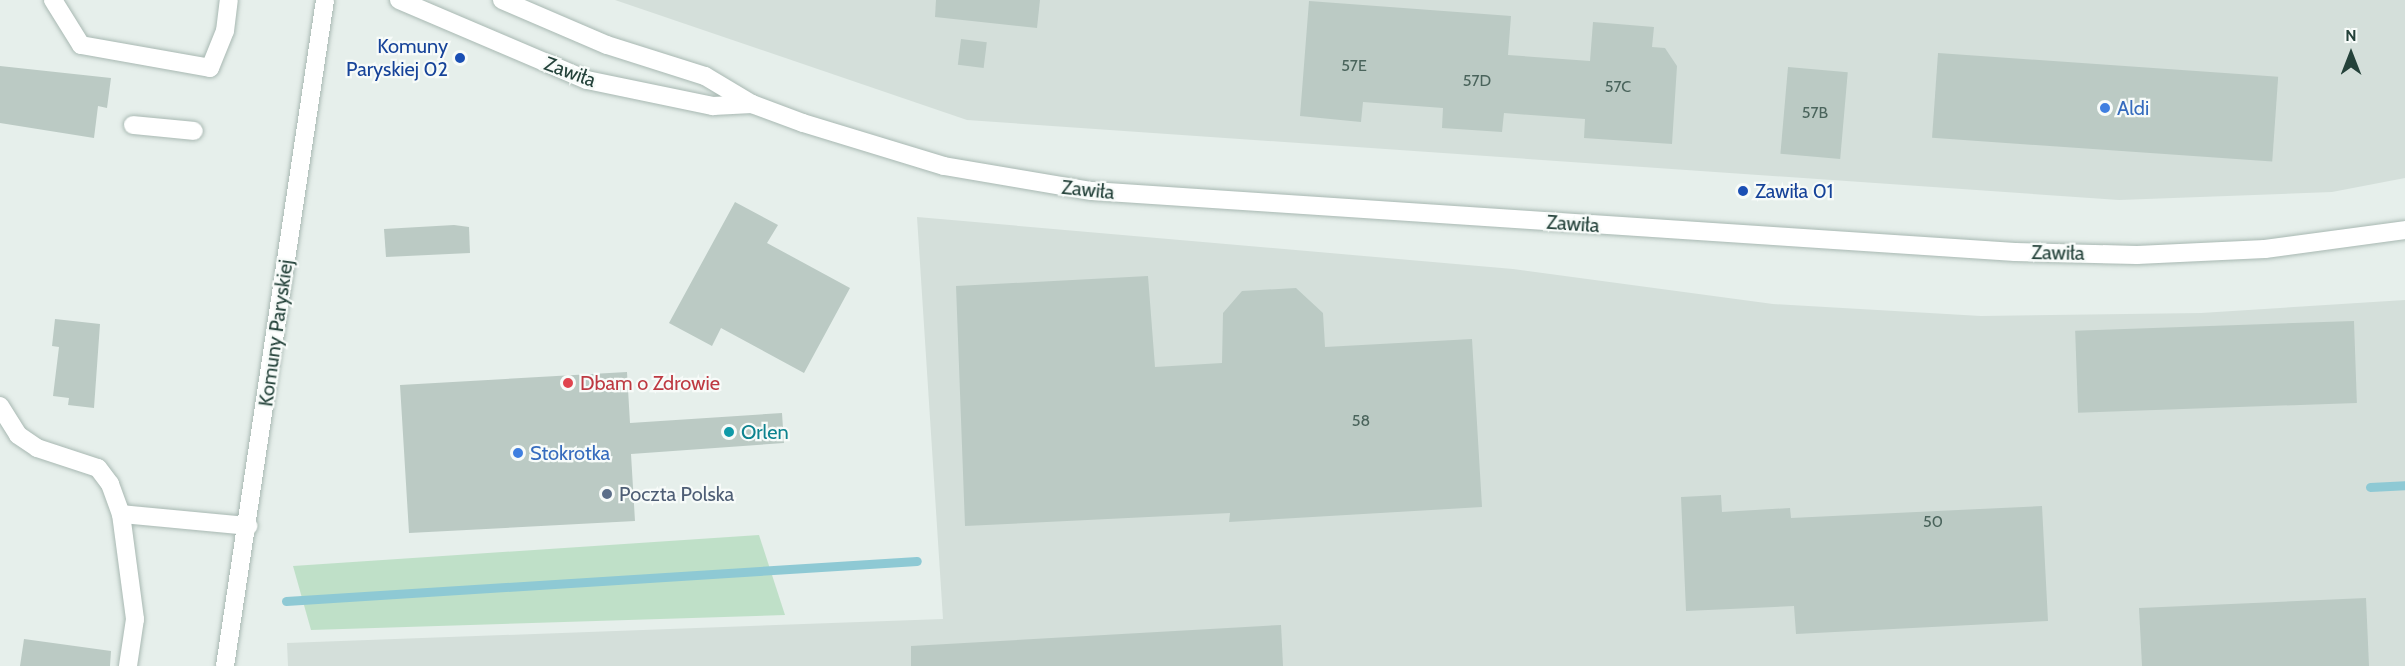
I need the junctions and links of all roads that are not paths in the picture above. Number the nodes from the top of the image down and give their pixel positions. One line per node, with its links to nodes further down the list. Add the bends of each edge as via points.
1 (53, 0): 2 (street, via 81,45 101,53 210,68 225,31)
2 (229, 0)
3 (325, 0): 12 (street, Komuny Paryskiej)
4 (399, 0): 6 (street, Zawiła, via 587,80 713,106)
5 (502, 0): 6 (street, Zawiła, via 607,45 705,76)
6 (752, 104): 9 (street, Zawiła, via 944,166 1103,192 2015,252 2137,255 2265,249)
7 (133, 125): 8 (street)
8 (194, 131)
9 (2405, 230)
10 (0, 406): 11 (street, via 18,435 37,448 98,468)
11 (121, 514): 12 (street); 13 (street, via 135,619)
12 (248, 526): 14 (street, Komuny Paryskiej)
13 (128, 666)
14 (225, 666)

